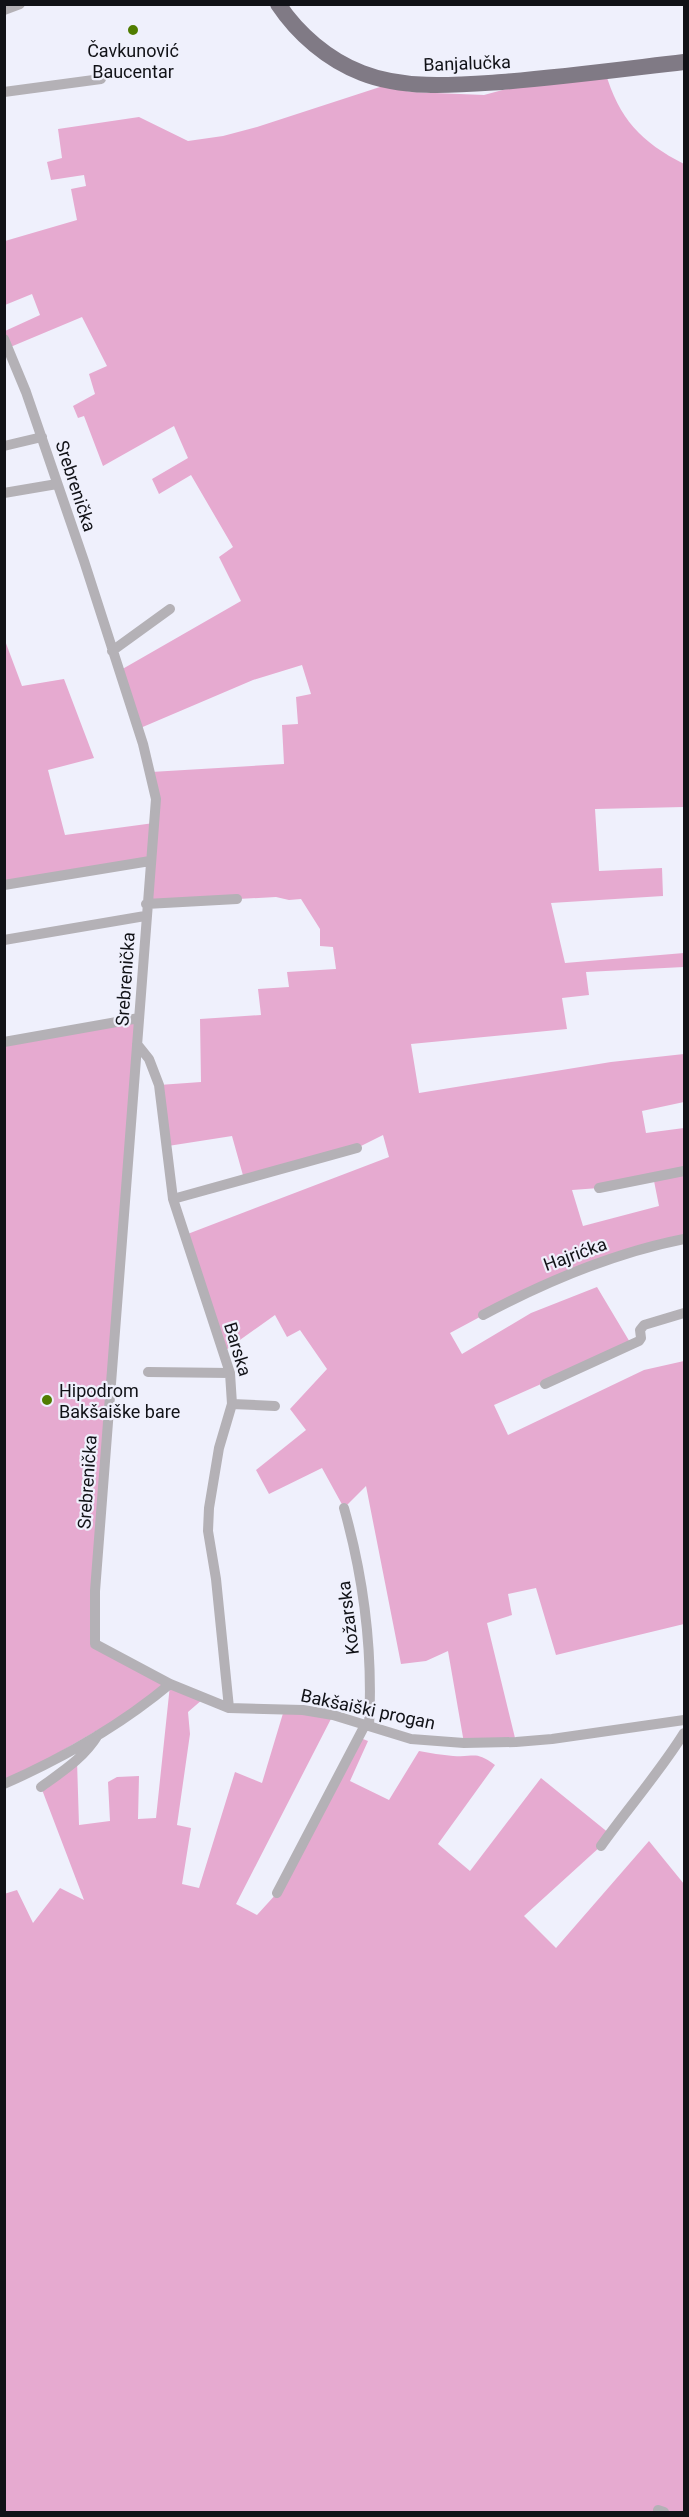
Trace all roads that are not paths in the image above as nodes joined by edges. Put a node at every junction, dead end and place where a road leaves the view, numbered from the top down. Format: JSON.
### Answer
{"nodes":[{"id":1,"x":21,"y":4,"type":"edge"},
{"id":2,"x":278,"y":4,"type":"edge"},
{"id":3,"x":4,"y":10,"type":"edge"},
{"id":4,"x":684,"y":62,"type":"edge"},
{"id":5,"x":100,"y":79,"type":"dead end"},
{"id":6,"x":4,"y":92,"type":"edge"},
{"id":7,"x":4,"y":339,"type":"edge"},
{"id":8,"x":42,"y":437,"type":"junction"},
{"id":9,"x":4,"y":446,"type":"edge"},
{"id":10,"x":57,"y":484,"type":"junction"},
{"id":11,"x":4,"y":493,"type":"edge"},
{"id":12,"x":170,"y":609,"type":"dead end"},
{"id":13,"x":112,"y":651,"type":"junction"},
{"id":14,"x":150,"y":861,"type":"junction"},
{"id":15,"x":4,"y":885,"type":"edge"},
{"id":16,"x":237,"y":899,"type":"dead end"},
{"id":17,"x":146,"y":910,"type":"junction"},
{"id":18,"x":4,"y":940,"type":"edge"},
{"id":19,"x":139,"y":1018,"type":"junction"},
{"id":20,"x":4,"y":1042,"type":"edge"},
{"id":21,"x":137,"y":1044,"type":"junction"},
{"id":22,"x":357,"y":1148,"type":"dead end"},
{"id":23,"x":684,"y":1171,"type":"edge"},
{"id":24,"x":599,"y":1188,"type":"dead end"},
{"id":25,"x":173,"y":1199,"type":"junction"},
{"id":26,"x":684,"y":1239,"type":"edge"},
{"id":27,"x":684,"y":1313,"type":"edge"},
{"id":28,"x":483,"y":1315,"type":"dead end"},
{"id":29,"x":148,"y":1372,"type":"dead end"},
{"id":30,"x":231,"y":1373,"type":"junction"},
{"id":31,"x":545,"y":1384,"type":"dead end"},
{"id":32,"x":232,"y":1404,"type":"junction"},
{"id":33,"x":275,"y":1406,"type":"dead end"},
{"id":34,"x":344,"y":1508,"type":"dead end"},
{"id":35,"x":94,"y":1644,"type":"joint"},
{"id":36,"x":170,"y":1684,"type":"junction"},
{"id":37,"x":229,"y":1708,"type":"junction"},
{"id":38,"x":684,"y":1719,"type":"edge"},
{"id":39,"x":367,"y":1725,"type":"junction"},
{"id":40,"x":684,"y":1733,"type":"edge"},
{"id":41,"x":98,"y":1734,"type":"junction"},
{"id":42,"x":4,"y":1784,"type":"edge"},
{"id":43,"x":41,"y":1787,"type":"dead end"},
{"id":44,"x":601,"y":1846,"type":"dead end"},
{"id":45,"x":277,"y":1893,"type":"dead end"}],
"edges":[{"from":1,"to":3,"type":"street"},
{"from":2,"to":4,"type":"main road","name":"Banjalučka"},
{"from":5,"to":6,"type":"street"},
{"from":7,"to":8,"type":"street","name":"Srebrenička"},
{"from":8,"to":9,"type":"street"},
{"from":8,"to":10,"type":"street","name":"Srebrenička"},
{"from":10,"to":11,"type":"street"},
{"from":10,"to":13,"type":"street","name":"Srebrenička"},
{"from":12,"to":13,"type":"street"},
{"from":13,"to":14,"type":"street","name":"Srebrenička"},
{"from":14,"to":15,"type":"street"},
{"from":14,"to":17,"type":"street","name":"Srebrenička"},
{"from":16,"to":17,"type":"street"},
{"from":17,"to":18,"type":"street"},
{"from":17,"to":19,"type":"street","name":"Srebrenička"},
{"from":19,"to":20,"type":"street"},
{"from":19,"to":21,"type":"street","name":"Srebrenička"},
{"from":21,"to":25,"type":"street","name":"Barska"},
{"from":21,"to":35,"type":"street","name":"Srebrenička"},
{"from":22,"to":25,"type":"street"},
{"from":23,"to":24,"type":"street"},
{"from":25,"to":30,"type":"street","name":"Barska"},
{"from":26,"to":28,"type":"street","name":"Hajrićka"},
{"from":27,"to":31,"type":"street"},
{"from":29,"to":30,"type":"street"},
{"from":30,"to":32,"type":"street","name":"Barska"},
{"from":32,"to":33,"type":"street"},
{"from":32,"to":37,"type":"street","name":"Barska"},
{"from":34,"to":39,"type":"street","name":"Kožarska"},
{"from":35,"to":36,"type":"street","name":"Bakšaiški progan"},
{"from":36,"to":37,"type":"street","name":"Bakšaiški progan"},
{"from":36,"to":41,"type":"street"},
{"from":37,"to":39,"type":"street","name":"Bakšaiški progan"},
{"from":38,"to":39,"type":"street","name":"Bakšaiški progan"},
{"from":39,"to":45,"type":"street"},
{"from":40,"to":44,"type":"street"},
{"from":41,"to":42,"type":"street"},
{"from":41,"to":43,"type":"street"}]}
